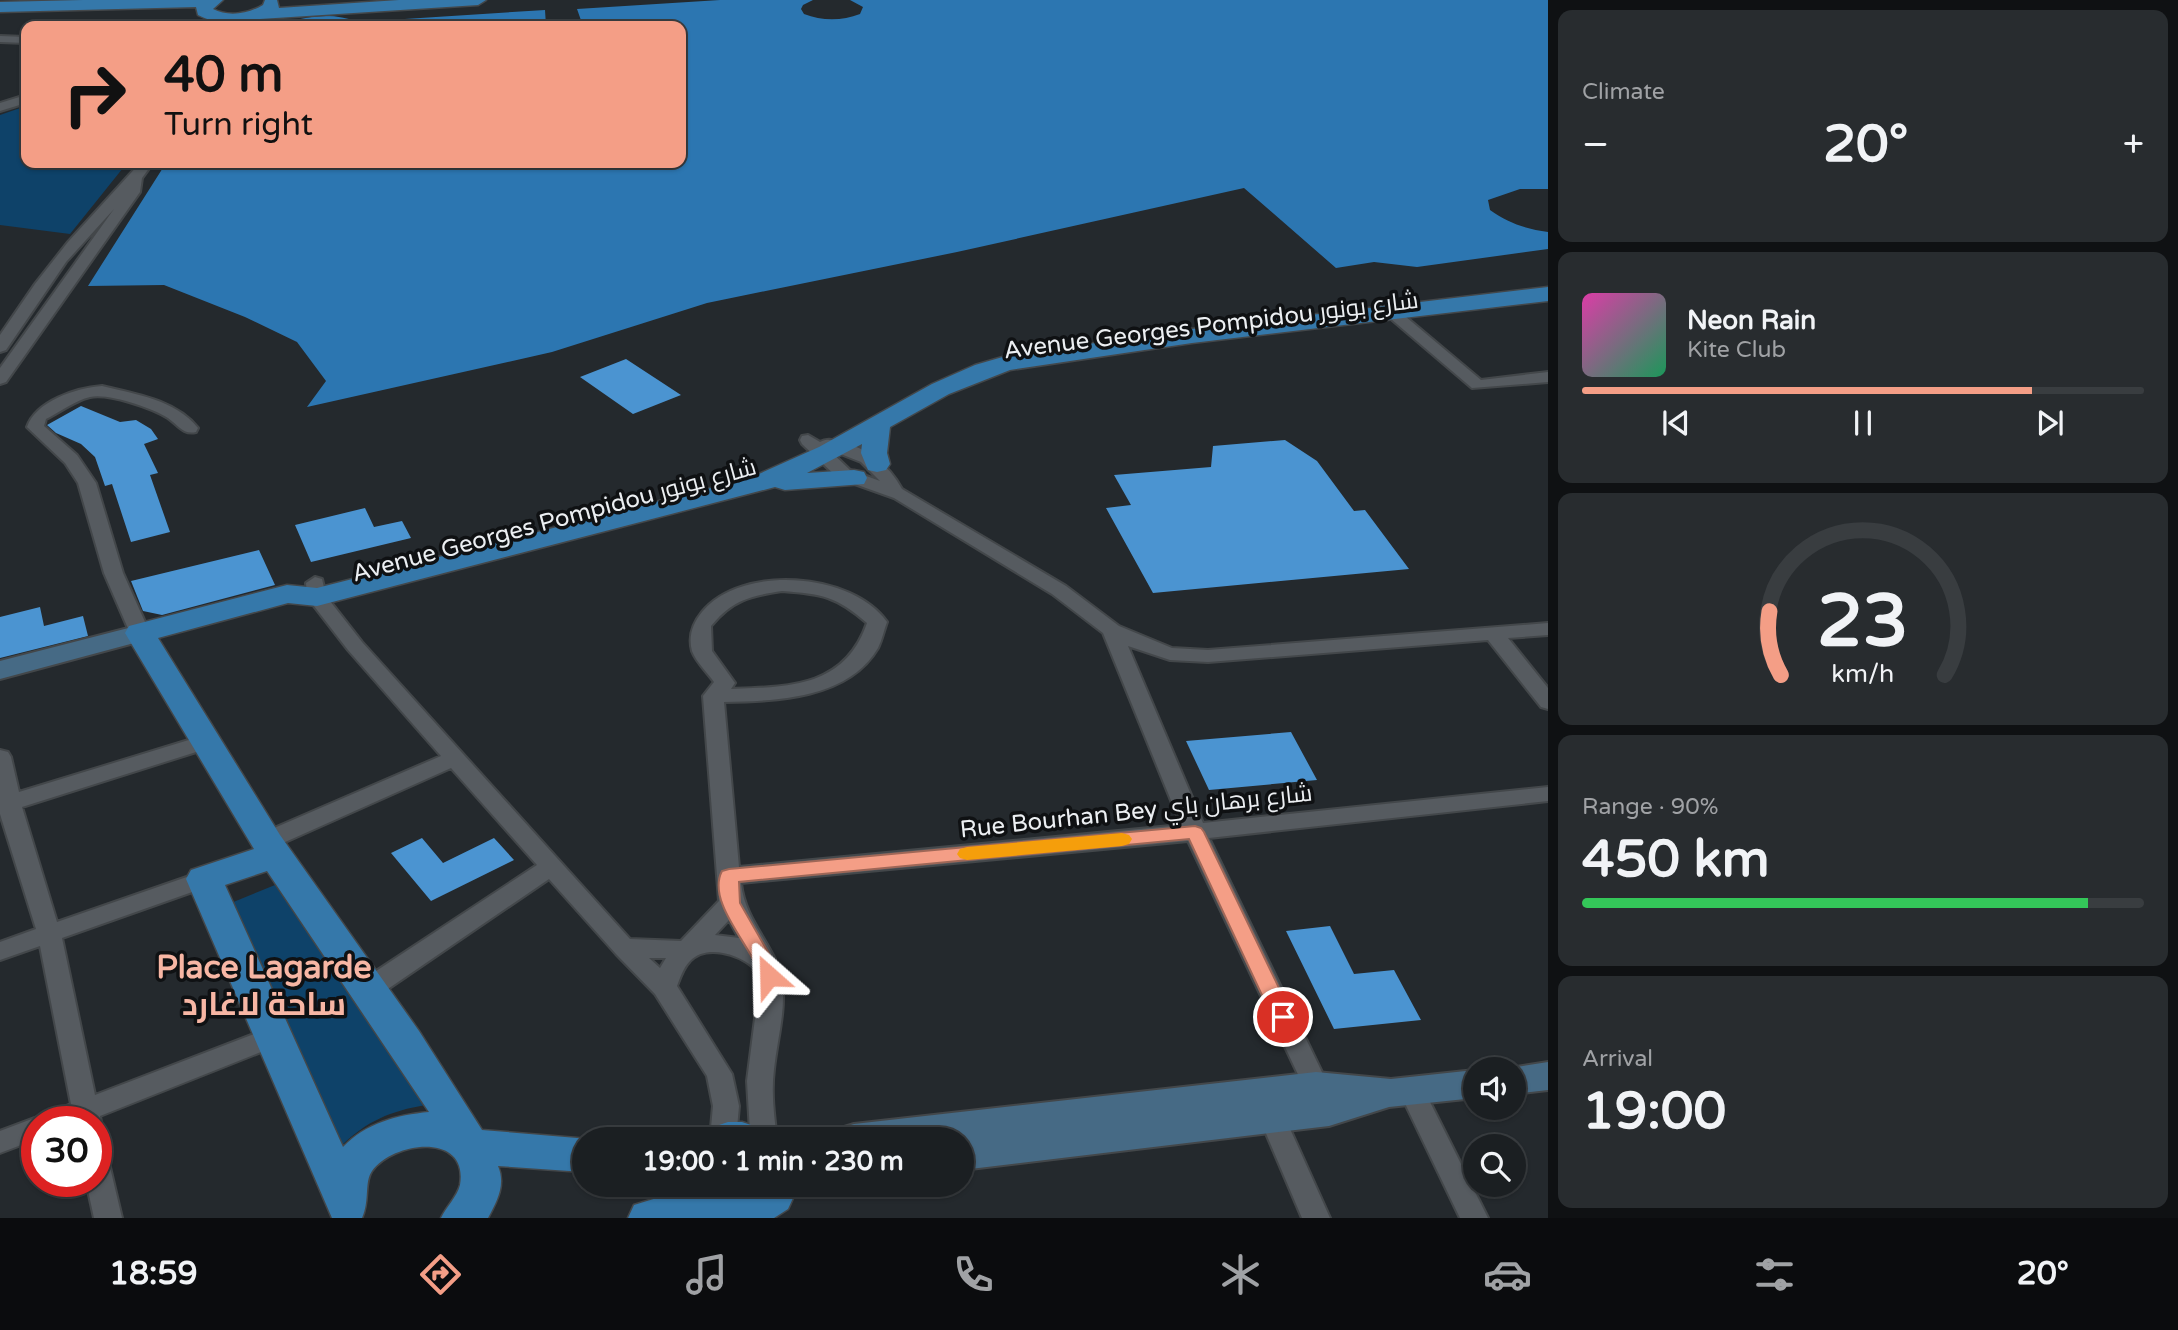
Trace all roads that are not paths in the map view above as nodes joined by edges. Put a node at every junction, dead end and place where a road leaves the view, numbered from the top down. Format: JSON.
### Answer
{"nodes":[{"id":1,"x":365,"y":0,"type":"edge"},
{"id":2,"x":478,"y":0,"type":"edge"},
{"id":3,"x":0,"y":7,"type":"edge"},
{"id":4,"x":212,"y":8,"type":"edge"},
{"id":5,"x":258,"y":11,"type":"edge"},
{"id":6,"x":0,"y":13,"type":"edge"},
{"id":7,"x":0,"y":39,"type":"edge"},
{"id":8,"x":21,"y":40,"type":"edge"},
{"id":9,"x":21,"y":101,"type":"edge"},
{"id":10,"x":0,"y":107,"type":"edge"},
{"id":11,"x":143,"y":168,"type":"edge"},
{"id":12,"x":136,"y":179,"type":"junction"},
{"id":13,"x":1548,"y":284,"type":"edge"},
{"id":14,"x":1548,"y":294,"type":"edge"},
{"id":15,"x":1387,"y":309,"type":"junction"},
{"id":16,"x":0,"y":346,"type":"edge"},
{"id":17,"x":999,"y":358,"type":"junction"},
{"id":18,"x":1548,"y":377,"type":"edge"},
{"id":19,"x":0,"y":379,"type":"edge"},
{"id":20,"x":878,"y":423,"type":"junction"},
{"id":21,"x":190,"y":428,"type":"dead end"},
{"id":22,"x":824,"y":447,"type":"junction"},
{"id":23,"x":877,"y":464,"type":"junction"},
{"id":24,"x":854,"y":478,"type":"junction"},
{"id":25,"x":760,"y":484,"type":"junction"},
{"id":26,"x":894,"y":490,"type":"junction"},
{"id":27,"x":306,"y":591,"type":"junction"},
{"id":28,"x":1548,"y":629,"type":"edge"},
{"id":29,"x":1112,"y":630,"type":"junction"},
{"id":30,"x":140,"y":633,"type":"junction"},
{"id":31,"x":1494,"y":634,"type":"junction"},
{"id":32,"x":0,"y":670,"type":"edge"},
{"id":33,"x":713,"y":696,"type":"junction"},
{"id":34,"x":1548,"y":702,"type":"edge"},
{"id":35,"x":205,"y":741,"type":"junction"},
{"id":36,"x":0,"y":757,"type":"edge"},
{"id":37,"x":455,"y":758,"type":"junction"},
{"id":38,"x":1548,"y":794,"type":"edge"},
{"id":39,"x":5,"y":804,"type":"edge"},
{"id":40,"x":1195,"y":832,"type":"junction"},
{"id":41,"x":270,"y":848,"type":"junction"},
{"id":42,"x":552,"y":866,"type":"junction"},
{"id":43,"x":729,"y":876,"type":"junction"},
{"id":44,"x":204,"y":879,"type":"junction"},
{"id":45,"x":731,"y":903,"type":"junction"},
{"id":46,"x":49,"y":933,"type":"junction"},
{"id":47,"x":624,"y":948,"type":"junction"},
{"id":48,"x":687,"y":950,"type":"junction"},
{"id":49,"x":0,"y":951,"type":"edge"},
{"id":50,"x":766,"y":966,"type":"junction"},
{"id":51,"x":664,"y":987,"type":"junction"},
{"id":52,"x":370,"y":988,"type":"junction"},
{"id":53,"x":272,"y":1037,"type":"junction"},
{"id":54,"x":719,"y":1074,"type":"junction"},
{"id":55,"x":1548,"y":1076,"type":"edge"},
{"id":56,"x":760,"y":1079,"type":"junction"},
{"id":57,"x":1526,"y":1079,"type":"edge"},
{"id":58,"x":1463,"y":1085,"type":"edge"},
{"id":59,"x":1402,"y":1092,"type":"junction"},
{"id":60,"x":1322,"y":1099,"type":"junction"},
{"id":61,"x":1267,"y":1105,"type":"junction"},
{"id":62,"x":85,"y":1106,"type":"edge"},
{"id":63,"x":110,"y":1106,"type":"edge"},
{"id":64,"x":725,"y":1127,"type":"edge"},
{"id":65,"x":763,"y":1127,"type":"edge"},
{"id":66,"x":974,"y":1129,"type":"edge"},
{"id":67,"x":21,"y":1134,"type":"edge"},
{"id":68,"x":0,"y":1142,"type":"edge"},
{"id":69,"x":470,"y":1146,"type":"junction"},
{"id":70,"x":974,"y":1153,"type":"edge"},
{"id":71,"x":572,"y":1154,"type":"edge"},
{"id":72,"x":103,"y":1197,"type":"edge"},
{"id":73,"x":779,"y":1197,"type":"edge"},
{"id":74,"x":707,"y":1205,"type":"edge"},
{"id":75,"x":348,"y":1213,"type":"edge"},
{"id":76,"x":108,"y":1218,"type":"edge"},
{"id":77,"x":462,"y":1218,"type":"edge"},
{"id":78,"x":649,"y":1218,"type":"edge"},
{"id":79,"x":1316,"y":1218,"type":"edge"},
{"id":80,"x":1474,"y":1218,"type":"edge"}],
"edges":[{"from":1,"to":5,"type":"main road"},
{"from":2,"to":5,"type":"main road"},
{"from":3,"to":4,"type":"main road"},
{"from":4,"to":5,"type":"main road"},
{"from":4,"to":6,"type":"main road"},
{"from":7,"to":8,"type":"street"},
{"from":9,"to":10,"type":"street"},
{"from":11,"to":12,"type":"street"},
{"from":12,"to":16,"type":"street"},
{"from":12,"to":19,"type":"street"},
{"from":13,"to":15,"type":"main road","name":"Avenue Georges Pompidou شارع بونور"},
{"from":14,"to":15,"type":"main road","name":"Avenue Georges Pompidou شارع بونور"},
{"from":15,"to":17,"type":"main road","name":"Avenue Georges Pompidou شارع بونور"},
{"from":15,"to":18,"type":"street"},
{"from":17,"to":20,"type":"main road","name":"Avenue Georges Pompidou شارع بونور"},
{"from":17,"to":22,"type":"main road","name":"Avenue Georges Pompidou شارع بونور"},
{"from":20,"to":22,"type":"main road","name":"Avenue Georges Pompidou شارع بونور"},
{"from":20,"to":23,"type":"main road"},
{"from":21,"to":30,"type":"street"},
{"from":22,"to":23,"type":"street"},
{"from":22,"to":24,"type":"street"},
{"from":22,"to":25,"type":"main road","name":"Avenue Georges Pompidou شارع بونور"},
{"from":22,"to":27,"type":"main road","name":"Avenue Georges Pompidou شارع بونور"},
{"from":23,"to":26,"type":"street"},
{"from":24,"to":25,"type":"main road"},
{"from":24,"to":26,"type":"street"},
{"from":25,"to":27,"type":"main road","name":"Avenue Georges Pompidou شارع بونور"},
{"from":26,"to":29,"type":"street"},
{"from":27,"to":30,"type":"main road"},
{"from":27,"to":37,"type":"street"},
{"from":28,"to":31,"type":"street"},
{"from":29,"to":31,"type":"street"},
{"from":29,"to":40,"type":"street"},
{"from":30,"to":32,"type":"main road"},
{"from":30,"to":35,"type":"main road"},
{"from":31,"to":34,"type":"street"},
{"from":33,"to":33,"type":"street"},
{"from":33,"to":43,"type":"street"},
{"from":35,"to":39,"type":"street"},
{"from":35,"to":41,"type":"main road"},
{"from":36,"to":39,"type":"street"},
{"from":37,"to":41,"type":"street"},
{"from":37,"to":42,"type":"street"},
{"from":38,"to":40,"type":"street","name":"Rue Bourhan Bey شارع برهان باي"},
{"from":39,"to":46,"type":"street"},
{"from":40,"to":43,"type":"street","name":"Rue Bourhan Bey شارع برهان باي"},
{"from":40,"to":60,"type":"street"},
{"from":41,"to":44,"type":"main road"},
{"from":41,"to":52,"type":"main road"},
{"from":42,"to":47,"type":"street"},
{"from":42,"to":52,"type":"street"},
{"from":43,"to":45,"type":"street"},
{"from":44,"to":46,"type":"street"},
{"from":44,"to":53,"type":"main road"},
{"from":45,"to":48,"type":"street"},
{"from":45,"to":50,"type":"street"},
{"from":46,"to":49,"type":"street"},
{"from":46,"to":62,"type":"street"},
{"from":47,"to":48,"type":"street"},
{"from":47,"to":51,"type":"street"},
{"from":48,"to":50,"type":"street"},
{"from":48,"to":51,"type":"street"},
{"from":50,"to":56,"type":"street"},
{"from":51,"to":54,"type":"street"},
{"from":52,"to":69,"type":"main road"},
{"from":53,"to":63,"type":"street"},
{"from":53,"to":75,"type":"main road"},
{"from":54,"to":56,"type":"street"},
{"from":54,"to":64,"type":"street"},
{"from":55,"to":57,"type":"main road"},
{"from":56,"to":65,"type":"street"},
{"from":58,"to":59,"type":"main road"},
{"from":59,"to":60,"type":"main road"},
{"from":59,"to":80,"type":"street"},
{"from":60,"to":61,"type":"main road"},
{"from":61,"to":66,"type":"main road"},
{"from":61,"to":70,"type":"main road"},
{"from":61,"to":79,"type":"street"},
{"from":67,"to":68,"type":"street"},
{"from":69,"to":71,"type":"main road"},
{"from":69,"to":75,"type":"main road"},
{"from":69,"to":77,"type":"main road"},
{"from":72,"to":76,"type":"street"},
{"from":73,"to":74,"type":"main road"},
{"from":74,"to":78,"type":"main road"}]}
